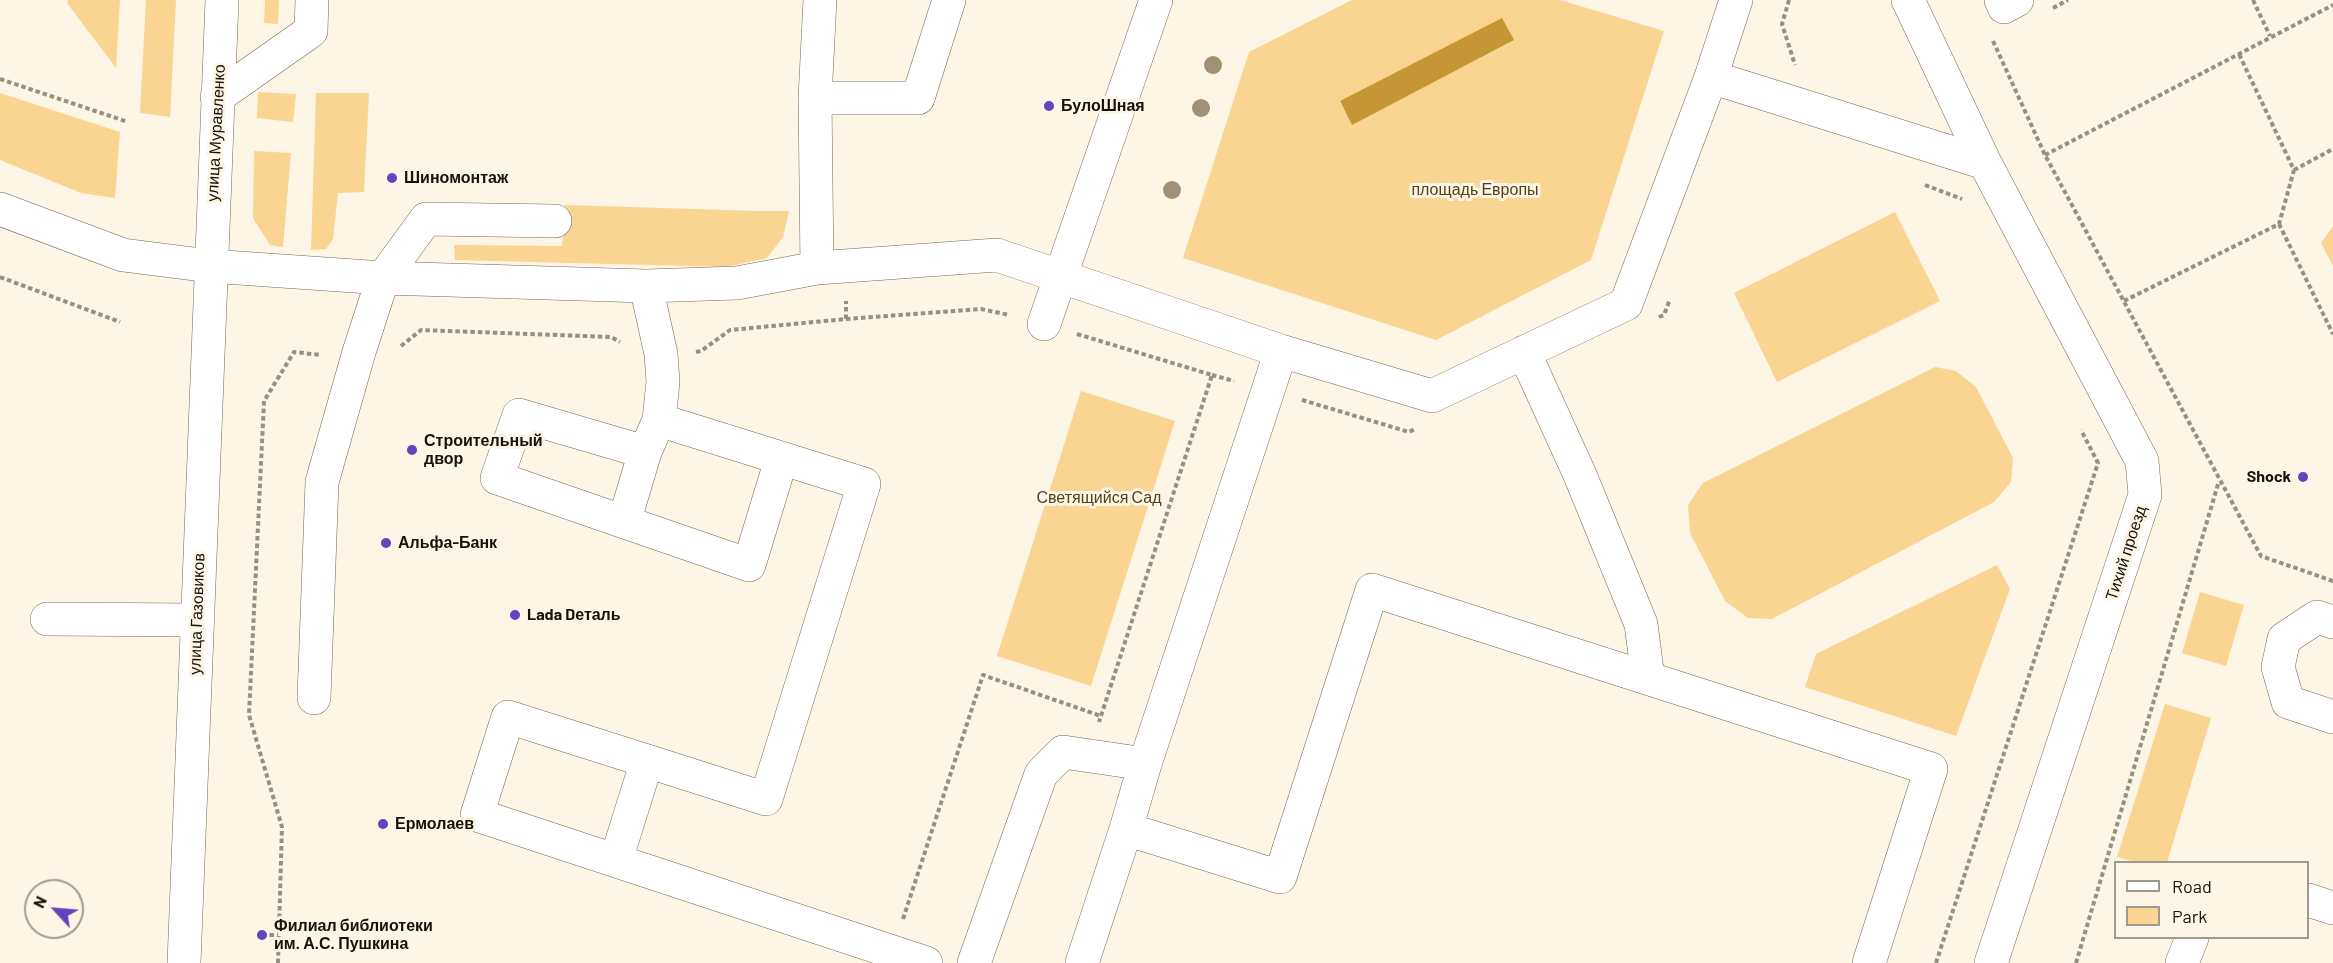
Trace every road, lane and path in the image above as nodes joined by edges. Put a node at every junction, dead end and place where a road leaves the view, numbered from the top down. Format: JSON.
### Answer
{"nodes":[{"id":1,"x":222,"y":0,"type":"edge"},
{"id":2,"x":312,"y":0,"type":"edge"},
{"id":3,"x":820,"y":0,"type":"edge"},
{"id":4,"x":949,"y":0,"type":"edge"},
{"id":5,"x":1156,"y":0,"type":"edge"},
{"id":6,"x":1736,"y":0,"type":"edge"},
{"id":7,"x":1908,"y":0,"type":"edge"},
{"id":8,"x":2001,"y":0,"type":"edge"},
{"id":9,"x":2018,"y":0,"type":"edge"},
{"id":10,"x":2253,"y":0,"type":"edge"},
{"id":11,"x":2333,"y":5,"type":"edge"},
{"id":12,"x":2270,"y":36,"type":"junction"},
{"id":13,"x":1992,"y":39,"type":"dead end"},
{"id":14,"x":2238,"y":52,"type":"junction"},
{"id":15,"x":1711,"y":77,"type":"junction"},
{"id":16,"x":0,"y":79,"type":"edge"},
{"id":17,"x":218,"y":97,"type":"junction"},
{"id":18,"x":815,"y":98,"type":"junction"},
{"id":19,"x":128,"y":122,"type":"dead end"},
{"id":20,"x":2333,"y":149,"type":"edge"},
{"id":21,"x":2045,"y":155,"type":"junction"},
{"id":22,"x":1985,"y":163,"type":"junction"},
{"id":23,"x":2294,"y":170,"type":"junction"},
{"id":24,"x":1919,"y":183,"type":"dead end"},
{"id":25,"x":1963,"y":199,"type":"dead end"},
{"id":26,"x":0,"y":209,"type":"edge"},
{"id":27,"x":555,"y":221,"type":"dead end"},
{"id":28,"x":2279,"y":224,"type":"junction"},
{"id":29,"x":210,"y":266,"type":"junction"},
{"id":30,"x":817,"y":268,"type":"junction"},
{"id":31,"x":1059,"y":275,"type":"junction"},
{"id":32,"x":0,"y":277,"type":"edge"},
{"id":33,"x":383,"y":278,"type":"junction"},
{"id":34,"x":646,"y":286,"type":"junction"},
{"id":35,"x":1672,"y":293,"type":"dead end"},
{"id":36,"x":2124,"y":302,"type":"junction"},
{"id":37,"x":846,"y":319,"type":"dead end"},
{"id":38,"x":1654,"y":320,"type":"dead end"},
{"id":39,"x":120,"y":322,"type":"dead end"},
{"id":40,"x":1044,"y":324,"type":"junction"},
{"id":41,"x":2333,"y":334,"type":"edge"},
{"id":42,"x":1281,"y":351,"type":"junction"},
{"id":43,"x":1524,"y":352,"type":"junction"},
{"id":44,"x":1212,"y":375,"type":"junction"},
{"id":45,"x":1270,"y":390,"type":"junction"},
{"id":46,"x":659,"y":420,"type":"junction"},
{"id":47,"x":2077,"y":421,"type":"dead end"},
{"id":48,"x":1420,"y":427,"type":"dead end"},
{"id":49,"x":645,"y":452,"type":"junction"},
{"id":50,"x":781,"y":460,"type":"junction"},
{"id":51,"x":2220,"y":480,"type":"junction"},
{"id":52,"x":624,"y":522,"type":"junction"},
{"id":53,"x":2333,"y":581,"type":"edge"},
{"id":54,"x":46,"y":619,"type":"dead end"},
{"id":55,"x":197,"y":620,"type":"junction"},
{"id":56,"x":2333,"y":622,"type":"edge"},
{"id":57,"x":1648,"y":678,"type":"junction"},
{"id":58,"x":314,"y":698,"type":"dead end"},
{"id":59,"x":1101,"y":716,"type":"junction"},
{"id":60,"x":2333,"y":717,"type":"edge"},
{"id":61,"x":1087,"y":755,"type":"junction"},
{"id":62,"x":646,"y":761,"type":"junction"},
{"id":63,"x":1145,"y":764,"type":"junction"},
{"id":64,"x":1126,"y":829,"type":"junction"},
{"id":65,"x":616,"y":861,"type":"junction"},
{"id":66,"x":2309,"y":901,"type":"edge"},
{"id":67,"x":2333,"y":908,"type":"edge"},
{"id":68,"x":262,"y":935,"type":"dead end"},
{"id":69,"x":278,"y":935,"type":"dead end"},
{"id":70,"x":2192,"y":939,"type":"edge"},
{"id":71,"x":892,"y":953,"type":"junction"},
{"id":72,"x":184,"y":963,"type":"edge"},
{"id":73,"x":926,"y":963,"type":"edge"},
{"id":74,"x":974,"y":963,"type":"edge"},
{"id":75,"x":1082,"y":963,"type":"edge"},
{"id":76,"x":1869,"y":963,"type":"edge"},
{"id":77,"x":1936,"y":963,"type":"edge"},
{"id":78,"x":1991,"y":963,"type":"edge"},
{"id":79,"x":2076,"y":963,"type":"edge"},
{"id":80,"x":2182,"y":963,"type":"edge"}],
"edges":[{"from":1,"to":17,"type":"street","name":"улица Муравленко"},
{"from":2,"to":17,"type":"street"},
{"from":3,"to":18,"type":"street"},
{"from":4,"to":18,"type":"street"},
{"from":5,"to":31,"type":"street"},
{"from":6,"to":15,"type":"street"},
{"from":7,"to":22,"type":"street","name":"Тихий проезд"},
{"from":8,"to":9,"type":"street"},
{"from":10,"to":12,"type":"path"},
{"from":11,"to":12,"type":"path"},
{"from":12,"to":14,"type":"path"},
{"from":13,"to":21,"type":"path"},
{"from":14,"to":21,"type":"path"},
{"from":14,"to":23,"type":"path"},
{"from":15,"to":22,"type":"street"},
{"from":15,"to":43,"type":"street"},
{"from":16,"to":19,"type":"path"},
{"from":17,"to":29,"type":"street","name":"улица Муравленко"},
{"from":18,"to":30,"type":"street"},
{"from":20,"to":23,"type":"path"},
{"from":21,"to":36,"type":"path"},
{"from":22,"to":78,"type":"street","name":"Тихий проезд"},
{"from":23,"to":28,"type":"path"},
{"from":24,"to":25,"type":"path"},
{"from":26,"to":29,"type":"street"},
{"from":27,"to":33,"type":"street"},
{"from":28,"to":36,"type":"path"},
{"from":28,"to":41,"type":"path"},
{"from":29,"to":33,"type":"street"},
{"from":29,"to":55,"type":"street","name":"улица Газовиков"},
{"from":30,"to":31,"type":"street"},
{"from":30,"to":34,"type":"street"},
{"from":31,"to":40,"type":"street"},
{"from":31,"to":42,"type":"street"},
{"from":32,"to":39,"type":"path"},
{"from":33,"to":34,"type":"street"},
{"from":33,"to":58,"type":"street"},
{"from":34,"to":46,"type":"street"},
{"from":35,"to":38,"type":"path"},
{"from":36,"to":51,"type":"path"},
{"from":37,"to":40,"type":"path"},
{"from":40,"to":44,"type":"path"},
{"from":42,"to":43,"type":"street"},
{"from":42,"to":45,"type":"street"},
{"from":43,"to":57,"type":"street"},
{"from":44,"to":45,"type":"path"},
{"from":44,"to":59,"type":"path"},
{"from":45,"to":48,"type":"path"},
{"from":45,"to":63,"type":"street"},
{"from":46,"to":49,"type":"street"},
{"from":46,"to":50,"type":"street"},
{"from":47,"to":77,"type":"path"},
{"from":49,"to":52,"type":"street"},
{"from":49,"to":52,"type":"street"},
{"from":50,"to":52,"type":"street"},
{"from":50,"to":62,"type":"street"},
{"from":51,"to":53,"type":"path"},
{"from":51,"to":79,"type":"path"},
{"from":54,"to":55,"type":"street"},
{"from":55,"to":72,"type":"street","name":"улица Газовиков"},
{"from":56,"to":60,"type":"street"},
{"from":57,"to":64,"type":"street"},
{"from":57,"to":76,"type":"street"},
{"from":59,"to":61,"type":"path"},
{"from":59,"to":71,"type":"path"},
{"from":61,"to":63,"type":"street"},
{"from":61,"to":74,"type":"street"},
{"from":62,"to":65,"type":"street"},
{"from":62,"to":65,"type":"street"},
{"from":63,"to":64,"type":"street"},
{"from":64,"to":75,"type":"street"},
{"from":65,"to":71,"type":"street"},
{"from":66,"to":67,"type":"street"},
{"from":68,"to":69,"type":"path"},
{"from":70,"to":80,"type":"street"},
{"from":71,"to":73,"type":"street"}]}
